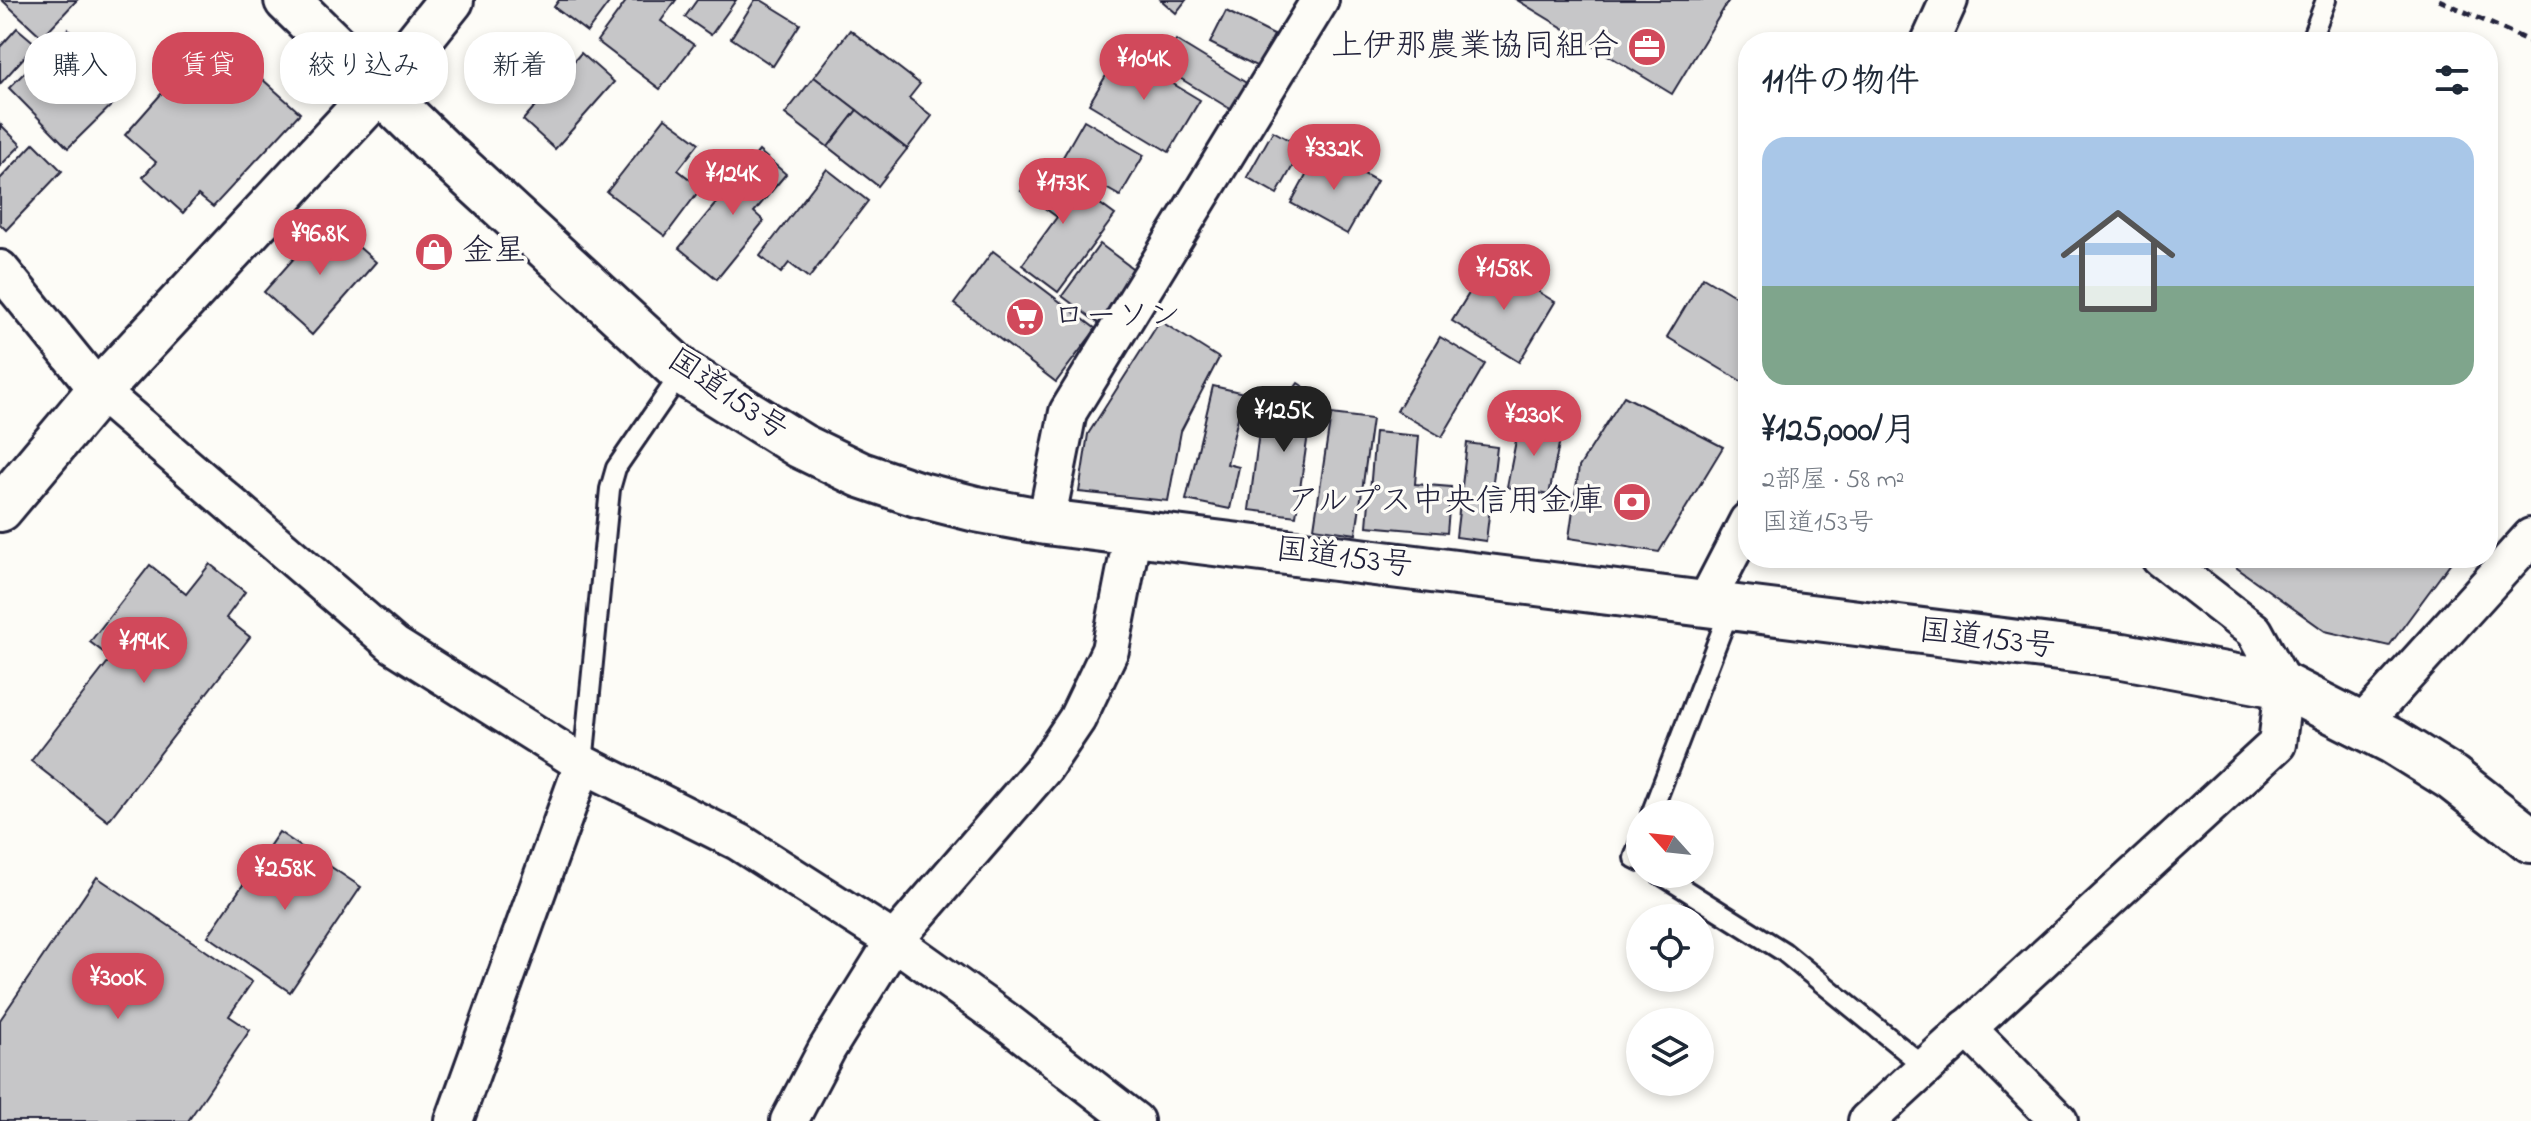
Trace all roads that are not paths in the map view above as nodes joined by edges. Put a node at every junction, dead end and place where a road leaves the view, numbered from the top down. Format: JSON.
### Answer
{"nodes":[{"id":1,"x":287,"y":0,"type":"edge"},
{"id":2,"x":451,"y":0,"type":"edge"},
{"id":3,"x":1320,"y":0,"type":"edge"},
{"id":4,"x":1949,"y":0,"type":"edge"},
{"id":5,"x":2326,"y":0,"type":"edge"},
{"id":6,"x":320,"y":32,"type":"edge"},
{"id":7,"x":425,"y":32,"type":"edge"},
{"id":8,"x":1935,"y":32,"type":"edge"},
{"id":9,"x":2314,"y":32,"type":"edge"},
{"id":10,"x":366,"y":104,"type":"edge"},
{"id":11,"x":396,"y":104,"type":"edge"},
{"id":12,"x":0,"y":269,"type":"edge"},
{"id":13,"x":682,"y":372,"type":"junction"},
{"id":14,"x":99,"y":391,"type":"junction"},
{"id":15,"x":0,"y":509,"type":"edge"},
{"id":16,"x":1046,"y":522,"type":"junction"},
{"id":17,"x":1133,"y":532,"type":"junction"},
{"id":18,"x":2531,"y":537,"type":"edge"},
{"id":19,"x":1738,"y":549,"type":"edge"},
{"id":20,"x":2173,"y":568,"type":"edge"},
{"id":21,"x":1717,"y":607,"type":"junction"},
{"id":22,"x":2284,"y":686,"type":"junction"},
{"id":23,"x":2362,"y":724,"type":"junction"},
{"id":24,"x":583,"y":764,"type":"junction"},
{"id":25,"x":1655,"y":800,"type":"edge"},
{"id":26,"x":2531,"y":840,"type":"edge"},
{"id":27,"x":1682,"y":888,"type":"edge"},
{"id":28,"x":894,"y":941,"type":"junction"},
{"id":29,"x":1967,"y":1028,"type":"junction"},
{"id":30,"x":1925,"y":1067,"type":"junction"},
{"id":31,"x":454,"y":1121,"type":"edge"},
{"id":32,"x":789,"y":1121,"type":"edge"},
{"id":33,"x":1135,"y":1121,"type":"edge"},
{"id":34,"x":1867,"y":1121,"type":"edge"},
{"id":35,"x":2059,"y":1121,"type":"edge"}],
"edges":[{"from":1,"to":6,"type":"main road","name":"国道153号"},
{"from":2,"to":7,"type":"main road"},
{"from":3,"to":16,"type":"street"},
{"from":4,"to":8,"type":"street"},
{"from":5,"to":9,"type":"lane"},
{"from":10,"to":14,"type":"main road"},
{"from":11,"to":13,"type":"main road","name":"国道153号"},
{"from":12,"to":14,"type":"street"},
{"from":13,"to":16,"type":"main road","name":"国道153号"},
{"from":13,"to":24,"type":"lane"},
{"from":14,"to":15,"type":"main road"},
{"from":14,"to":24,"type":"street"},
{"from":16,"to":17,"type":"main road","name":"国道153号"},
{"from":17,"to":21,"type":"main road","name":"国道153号"},
{"from":17,"to":28,"type":"street"},
{"from":18,"to":23,"type":"street"},
{"from":19,"to":21,"type":"street"},
{"from":20,"to":22,"type":"street"},
{"from":21,"to":22,"type":"main road","name":"国道153号"},
{"from":21,"to":25,"type":"lane"},
{"from":22,"to":23,"type":"main road","name":"国道153号"},
{"from":22,"to":29,"type":"street"},
{"from":23,"to":26,"type":"main road","name":"国道153号"},
{"from":24,"to":28,"type":"street"},
{"from":24,"to":31,"type":"street"},
{"from":27,"to":30,"type":"lane"},
{"from":28,"to":32,"type":"street"},
{"from":28,"to":33,"type":"street"},
{"from":29,"to":30,"type":"street"},
{"from":29,"to":35,"type":"street"},
{"from":30,"to":34,"type":"street"}]}
